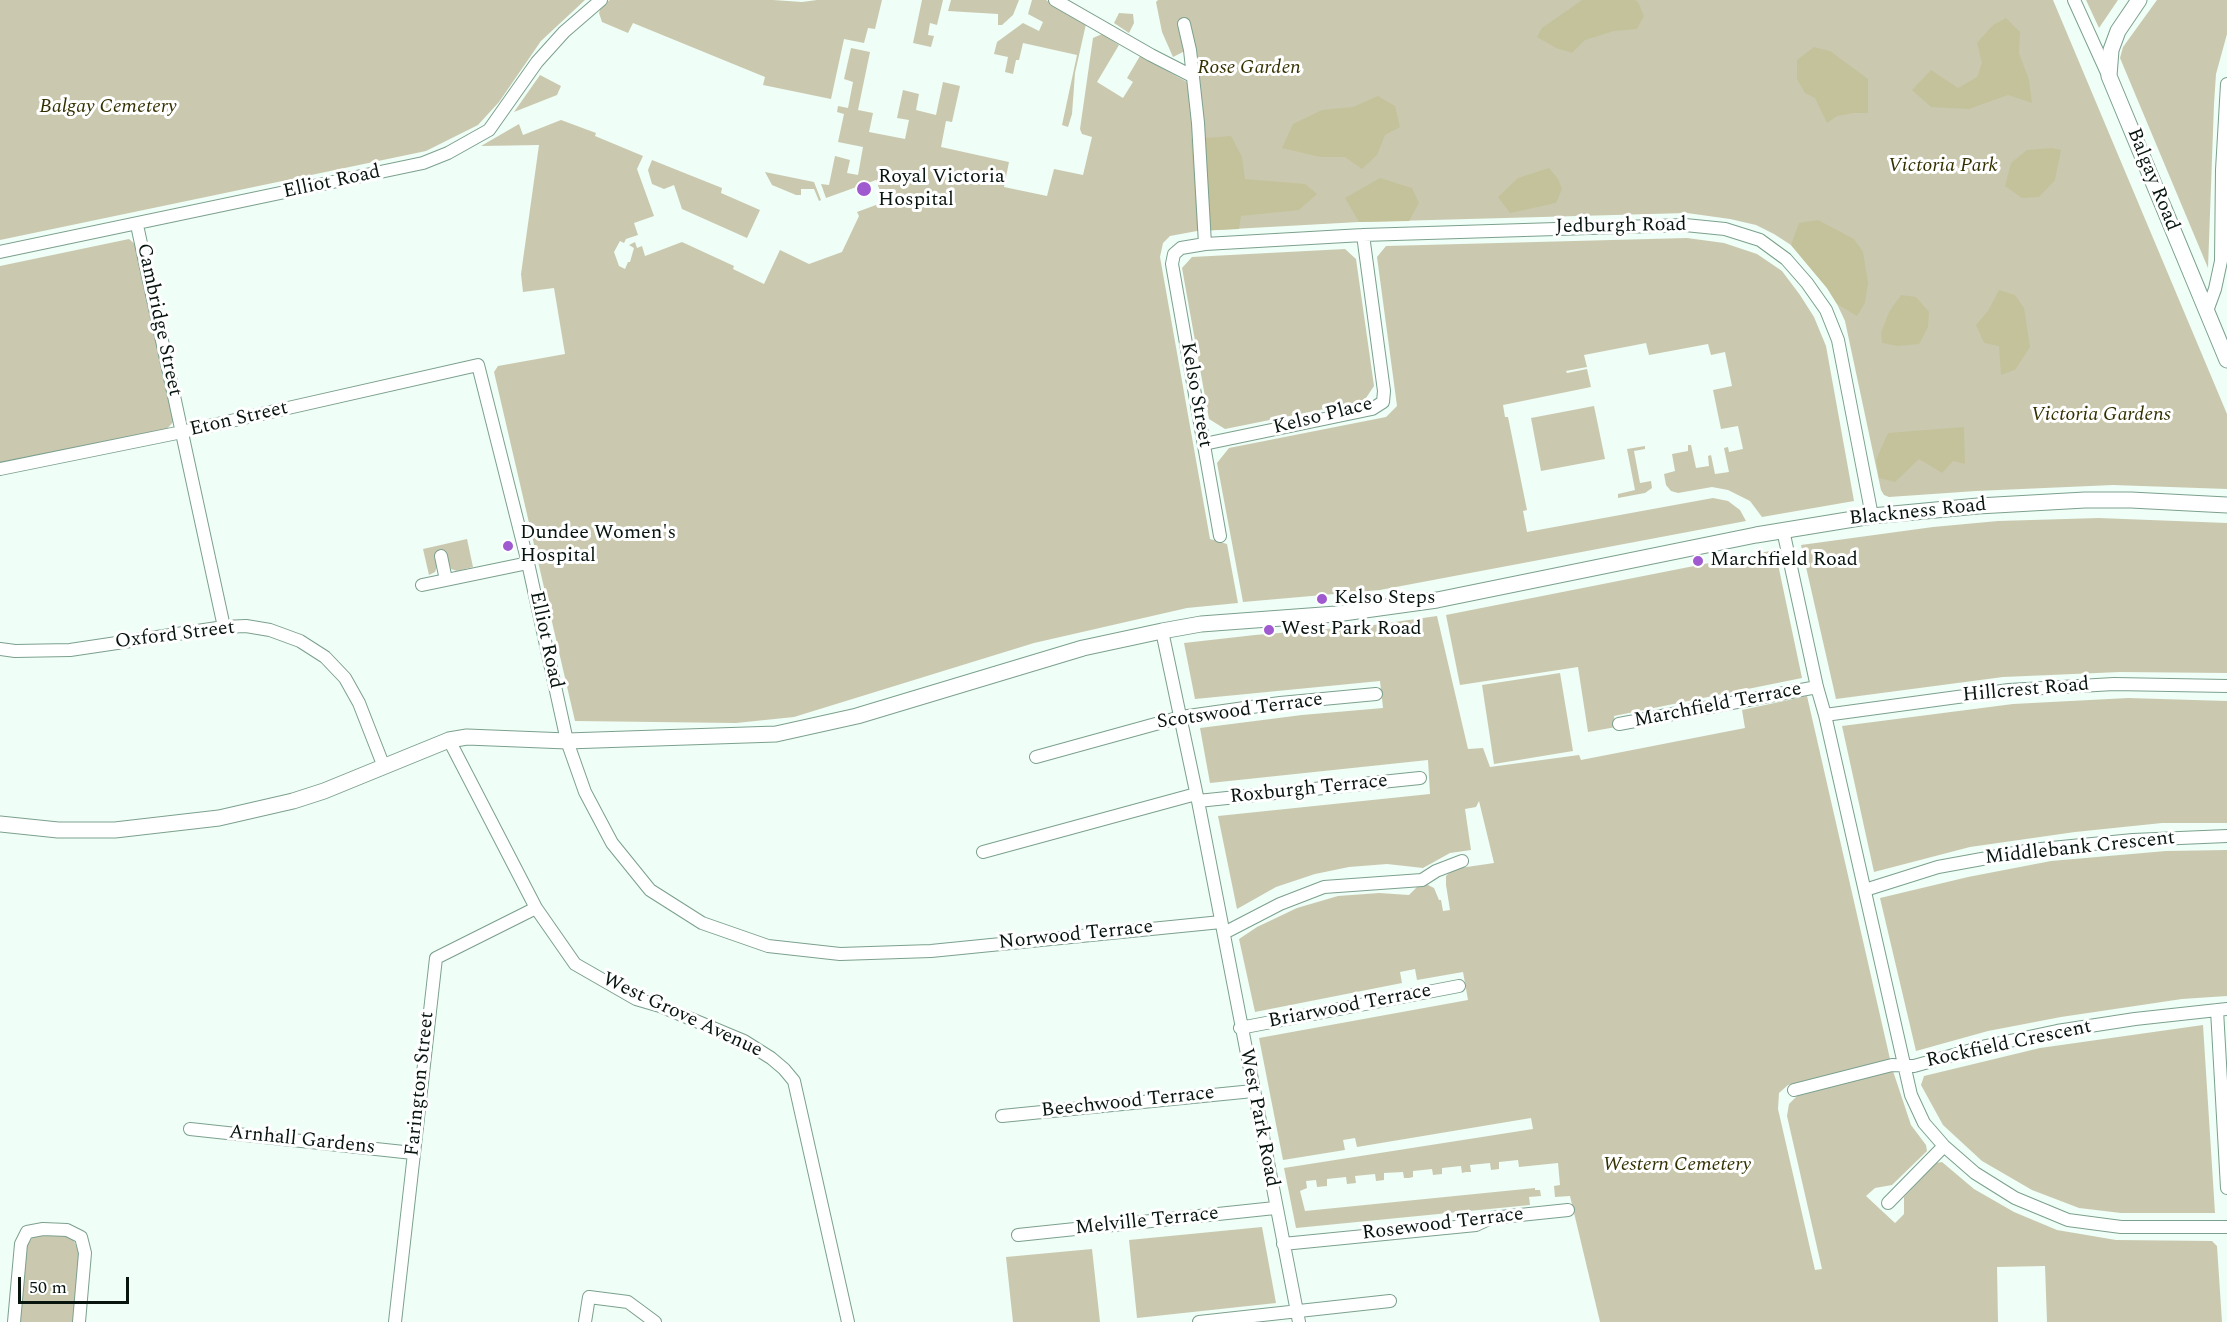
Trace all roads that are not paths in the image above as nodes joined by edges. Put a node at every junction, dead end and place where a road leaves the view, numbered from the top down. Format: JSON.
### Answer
{"nodes":[{"id":1,"x":601,"y":0,"type":"edge"},
{"id":2,"x":1055,"y":0,"type":"edge"},
{"id":3,"x":2074,"y":0,"type":"edge"},
{"id":4,"x":2139,"y":0,"type":"edge"},
{"id":5,"x":1184,"y":24,"type":"dead end"},
{"id":6,"x":1192,"y":76,"type":"junction"},
{"id":7,"x":2109,"y":76,"type":"junction"},
{"id":8,"x":2227,"y":84,"type":"edge"},
{"id":9,"x":2226,"y":108,"type":"edge"},
{"id":10,"x":2225,"y":170,"type":"edge"},
{"id":11,"x":137,"y":225,"type":"junction"},
{"id":12,"x":1363,"y":234,"type":"junction"},
{"id":13,"x":1205,"y":244,"type":"junction"},
{"id":14,"x":0,"y":252,"type":"edge"},
{"id":15,"x":1174,"y":254,"type":"joint"},
{"id":16,"x":2206,"y":311,"type":"junction"},
{"id":17,"x":2227,"y":360,"type":"edge"},
{"id":18,"x":478,"y":365,"type":"joint"},
{"id":19,"x":182,"y":432,"type":"junction"},
{"id":20,"x":1204,"y":444,"type":"junction"},
{"id":21,"x":0,"y":469,"type":"edge"},
{"id":22,"x":2227,"y":505,"type":"edge"},
{"id":23,"x":1872,"y":516,"type":"junction"},
{"id":24,"x":1782,"y":530,"type":"junction"},
{"id":25,"x":1220,"y":536,"type":"dead end"},
{"id":26,"x":441,"y":556,"type":"dead end"},
{"id":27,"x":528,"y":563,"type":"junction"},
{"id":28,"x":446,"y":580,"type":"junction"},
{"id":29,"x":422,"y":585,"type":"dead end"},
{"id":30,"x":224,"y":627,"type":"junction"},
{"id":31,"x":1162,"y":631,"type":"junction"},
{"id":32,"x":0,"y":649,"type":"edge"},
{"id":33,"x":2227,"y":686,"type":"edge"},
{"id":34,"x":1817,"y":687,"type":"junction"},
{"id":35,"x":1376,"y":694,"type":"dead end"},
{"id":36,"x":1826,"y":715,"type":"junction"},
{"id":37,"x":1181,"y":717,"type":"junction"},
{"id":38,"x":1619,"y":724,"type":"dead end"},
{"id":39,"x":449,"y":740,"type":"junction"},
{"id":40,"x":567,"y":741,"type":"junction"},
{"id":41,"x":1036,"y":758,"type":"dead end"},
{"id":42,"x":384,"y":767,"type":"junction"},
{"id":43,"x":1420,"y":778,"type":"dead end"},
{"id":44,"x":1197,"y":798,"type":"junction"},
{"id":45,"x":0,"y":824,"type":"edge"},
{"id":46,"x":2227,"y":836,"type":"edge"},
{"id":47,"x":983,"y":852,"type":"dead end"},
{"id":48,"x":1462,"y":861,"type":"dead end"},
{"id":49,"x":1865,"y":890,"type":"junction"},
{"id":50,"x":536,"y":908,"type":"junction"},
{"id":51,"x":1223,"y":928,"type":"junction"},
{"id":52,"x":931,"y":951,"type":"joint"},
{"id":53,"x":1459,"y":986,"type":"dead end"},
{"id":54,"x":2222,"y":1010,"type":"edge"},
{"id":55,"x":1240,"y":1028,"type":"junction"},
{"id":56,"x":1905,"y":1065,"type":"junction"},
{"id":57,"x":1794,"y":1090,"type":"dead end"},
{"id":58,"x":1252,"y":1091,"type":"junction"},
{"id":59,"x":1002,"y":1116,"type":"dead end"},
{"id":60,"x":190,"y":1129,"type":"dead end"},
{"id":61,"x":1944,"y":1146,"type":"junction"},
{"id":62,"x":413,"y":1153,"type":"junction"},
{"id":63,"x":2227,"y":1188,"type":"edge"},
{"id":64,"x":1888,"y":1203,"type":"dead end"},
{"id":65,"x":1275,"y":1208,"type":"junction"},
{"id":66,"x":1568,"y":1210,"type":"dead end"},
{"id":67,"x":2227,"y":1227,"type":"edge"},
{"id":68,"x":1018,"y":1235,"type":"dead end"},
{"id":69,"x":1282,"y":1244,"type":"junction"},
{"id":70,"x":1390,"y":1301,"type":"dead end"},
{"id":71,"x":1298,"y":1317,"type":"edge"},
{"id":72,"x":14,"y":1322,"type":"edge"},
{"id":73,"x":79,"y":1322,"type":"edge"},
{"id":74,"x":395,"y":1322,"type":"edge"},
{"id":75,"x":585,"y":1322,"type":"edge"},
{"id":76,"x":655,"y":1322,"type":"edge"},
{"id":77,"x":848,"y":1322,"type":"edge"},
{"id":78,"x":1198,"y":1322,"type":"edge"}],
"edges":[{"from":1,"to":11,"type":"street","name":"Elliot Road"},
{"from":2,"to":6,"type":"street"},
{"from":3,"to":7,"type":"street","name":"Balgay Road"},
{"from":4,"to":7,"type":"street"},
{"from":5,"to":6,"type":"street"},
{"from":6,"to":13,"type":"street"},
{"from":7,"to":16,"type":"street","name":"Balgay Road"},
{"from":8,"to":9,"type":"street"},
{"from":9,"to":10,"type":"street"},
{"from":10,"to":16,"type":"street"},
{"from":11,"to":14,"type":"street","name":"Elliot Road"},
{"from":11,"to":19,"type":"street","name":"Cambridge Street"},
{"from":12,"to":13,"type":"street","name":"Jedburgh Road"},
{"from":12,"to":20,"type":"street","name":"Kelso Place"},
{"from":12,"to":23,"type":"street","name":"Jedburgh Road"},
{"from":13,"to":15,"type":"street","name":"Jedburgh Road"},
{"from":15,"to":20,"type":"street","name":"Kelso Street"},
{"from":16,"to":17,"type":"street","name":"Balgay Road"},
{"from":18,"to":19,"type":"street","name":"Eton Street"},
{"from":18,"to":27,"type":"street","name":"Elliot Road"},
{"from":19,"to":21,"type":"street","name":"Eton Street"},
{"from":19,"to":30,"type":"street","name":"Cambridge Street"},
{"from":20,"to":25,"type":"street","name":"Kelso Street"},
{"from":22,"to":23,"type":"street","name":"Blackness Road"},
{"from":23,"to":24,"type":"street","name":"Blackness Road"},
{"from":24,"to":31,"type":"street","name":"Blackness Road"},
{"from":24,"to":34,"type":"street"},
{"from":26,"to":28,"type":"street"},
{"from":27,"to":28,"type":"street"},
{"from":27,"to":40,"type":"street","name":"Elliot Road"},
{"from":28,"to":29,"type":"street"},
{"from":30,"to":32,"type":"street","name":"Oxford Street"},
{"from":30,"to":42,"type":"street","name":"Oxford Street"},
{"from":31,"to":37,"type":"street","name":"West Park Road"},
{"from":31,"to":40,"type":"street","name":"Blackness Road"},
{"from":33,"to":36,"type":"street","name":"Hillcrest Road"},
{"from":34,"to":36,"type":"street"},
{"from":34,"to":38,"type":"street","name":"Marchfield Terrace"},
{"from":35,"to":37,"type":"street","name":"Scotswood Terrace"},
{"from":36,"to":49,"type":"street"},
{"from":37,"to":41,"type":"street","name":"Scotswood Terrace"},
{"from":37,"to":44,"type":"street","name":"West Park Road"},
{"from":39,"to":40,"type":"street"},
{"from":39,"to":42,"type":"street"},
{"from":39,"to":50,"type":"street","name":"West Grove Avenue"},
{"from":40,"to":52,"type":"street","name":"Elliot Road"},
{"from":42,"to":45,"type":"street"},
{"from":43,"to":44,"type":"street","name":"Roxburgh Terrace"},
{"from":44,"to":47,"type":"street","name":"Roxburgh Terrace"},
{"from":44,"to":51,"type":"street","name":"West Park Road"},
{"from":46,"to":49,"type":"street","name":"Middlebank Crescent"},
{"from":48,"to":51,"type":"street"},
{"from":49,"to":56,"type":"street"},
{"from":50,"to":62,"type":"street","name":"Farington Street"},
{"from":50,"to":77,"type":"street","name":"West Grove Avenue"},
{"from":51,"to":52,"type":"street","name":"Norwood Terrace"},
{"from":51,"to":55,"type":"street","name":"West Park Road"},
{"from":53,"to":55,"type":"street","name":"Briarwood Terrace"},
{"from":54,"to":56,"type":"street","name":"Rockfield Crescent"},
{"from":54,"to":63,"type":"street"},
{"from":55,"to":58,"type":"street","name":"West Park Road"},
{"from":56,"to":57,"type":"street","name":"Rockfield Crescent"},
{"from":56,"to":61,"type":"street"},
{"from":58,"to":59,"type":"street","name":"Beechwood Terrace"},
{"from":58,"to":65,"type":"street","name":"West Park Road"},
{"from":60,"to":62,"type":"street","name":"Arnhall Gardens"},
{"from":61,"to":64,"type":"street"},
{"from":61,"to":67,"type":"street"},
{"from":62,"to":74,"type":"street","name":"Farington Street"},
{"from":65,"to":68,"type":"street","name":"Melville Terrace"},
{"from":65,"to":69,"type":"street","name":"West Park Road"},
{"from":66,"to":69,"type":"street","name":"Rosewood Terrace"},
{"from":69,"to":71,"type":"street","name":"West Park Road"},
{"from":70,"to":71,"type":"street"},
{"from":71,"to":78,"type":"street"},
{"from":72,"to":73,"type":"street"},
{"from":75,"to":76,"type":"street"}]}
